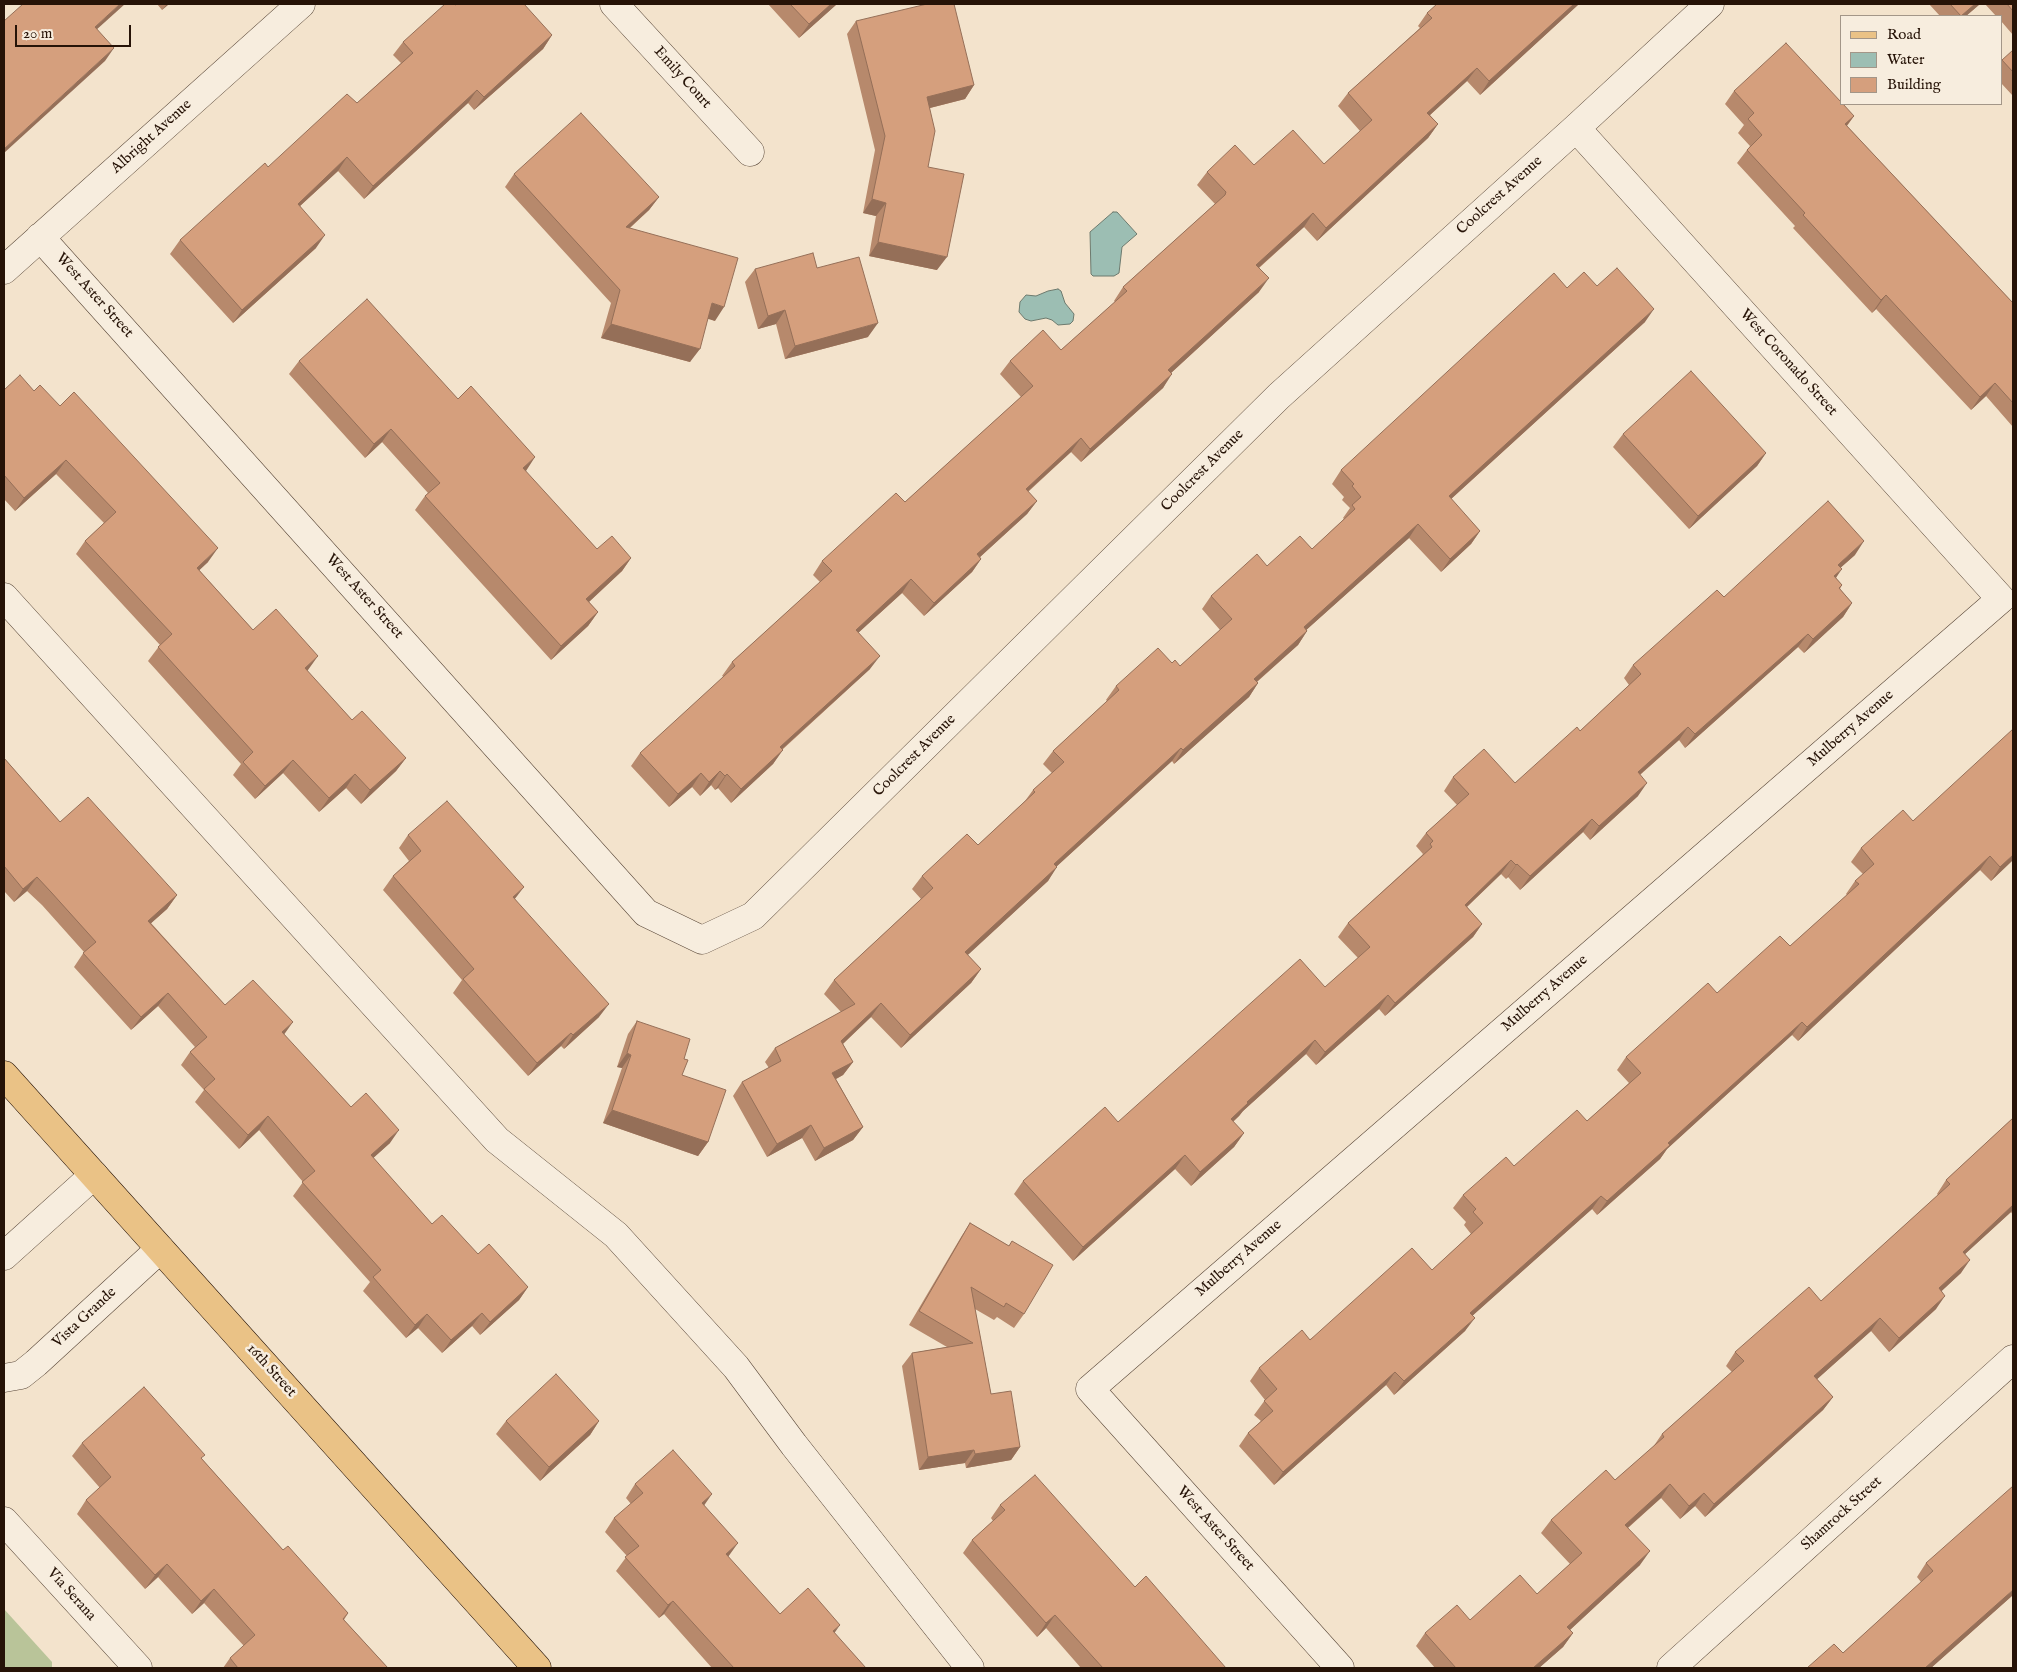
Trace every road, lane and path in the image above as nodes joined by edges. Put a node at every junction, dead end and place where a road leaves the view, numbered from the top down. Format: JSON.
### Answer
{"nodes":[{"id":1,"x":300,"y":4,"type":"edge"},
{"id":2,"x":614,"y":4,"type":"edge"},
{"id":3,"x":1710,"y":4,"type":"edge"},
{"id":4,"x":1576,"y":128,"type":"junction"},
{"id":5,"x":750,"y":152,"type":"dead end"},
{"id":6,"x":40,"y":237,"type":"junction"},
{"id":7,"x":4,"y":270,"type":"edge"},
{"id":8,"x":4,"y":597,"type":"edge"},
{"id":9,"x":2001,"y":599,"type":"joint"},
{"id":10,"x":702,"y":940,"type":"joint"},
{"id":11,"x":4,"y":1075,"type":"edge"},
{"id":12,"x":94,"y":1175,"type":"junction"},
{"id":13,"x":160,"y":1249,"type":"junction"},
{"id":14,"x":4,"y":1256,"type":"edge"},
{"id":15,"x":2013,"y":1359,"type":"edge"},
{"id":16,"x":4,"y":1378,"type":"edge"},
{"id":17,"x":1090,"y":1389,"type":"joint"},
{"id":18,"x":4,"y":1521,"type":"edge"},
{"id":19,"x":138,"y":1668,"type":"edge"},
{"id":20,"x":538,"y":1668,"type":"edge"},
{"id":21,"x":970,"y":1668,"type":"edge"},
{"id":22,"x":1340,"y":1668,"type":"edge"},
{"id":23,"x":1672,"y":1668,"type":"edge"}],
"edges":[{"from":1,"to":6,"type":"street","name":"Albright Avenue"},
{"from":2,"to":5,"type":"street","name":"Emily Court"},
{"from":3,"to":4,"type":"street","name":"Coolcrest Avenue"},
{"from":4,"to":9,"type":"street","name":"West Coronado Street"},
{"from":4,"to":10,"type":"street","name":"Coolcrest Avenue"},
{"from":6,"to":7,"type":"street","name":"Albright Avenue"},
{"from":6,"to":10,"type":"street","name":"West Aster Street"},
{"from":8,"to":21,"type":"street"},
{"from":9,"to":17,"type":"street","name":"Mulberry Avenue"},
{"from":11,"to":12,"type":"main road","name":"16th Street"},
{"from":12,"to":13,"type":"main road","name":"16th Street"},
{"from":12,"to":14,"type":"street"},
{"from":13,"to":16,"type":"street","name":"Vista Grande"},
{"from":13,"to":20,"type":"main road","name":"16th Street"},
{"from":15,"to":23,"type":"street","name":"Shamrock Street"},
{"from":17,"to":22,"type":"street","name":"West Aster Street"},
{"from":18,"to":19,"type":"street","name":"Via Serana"}]}
